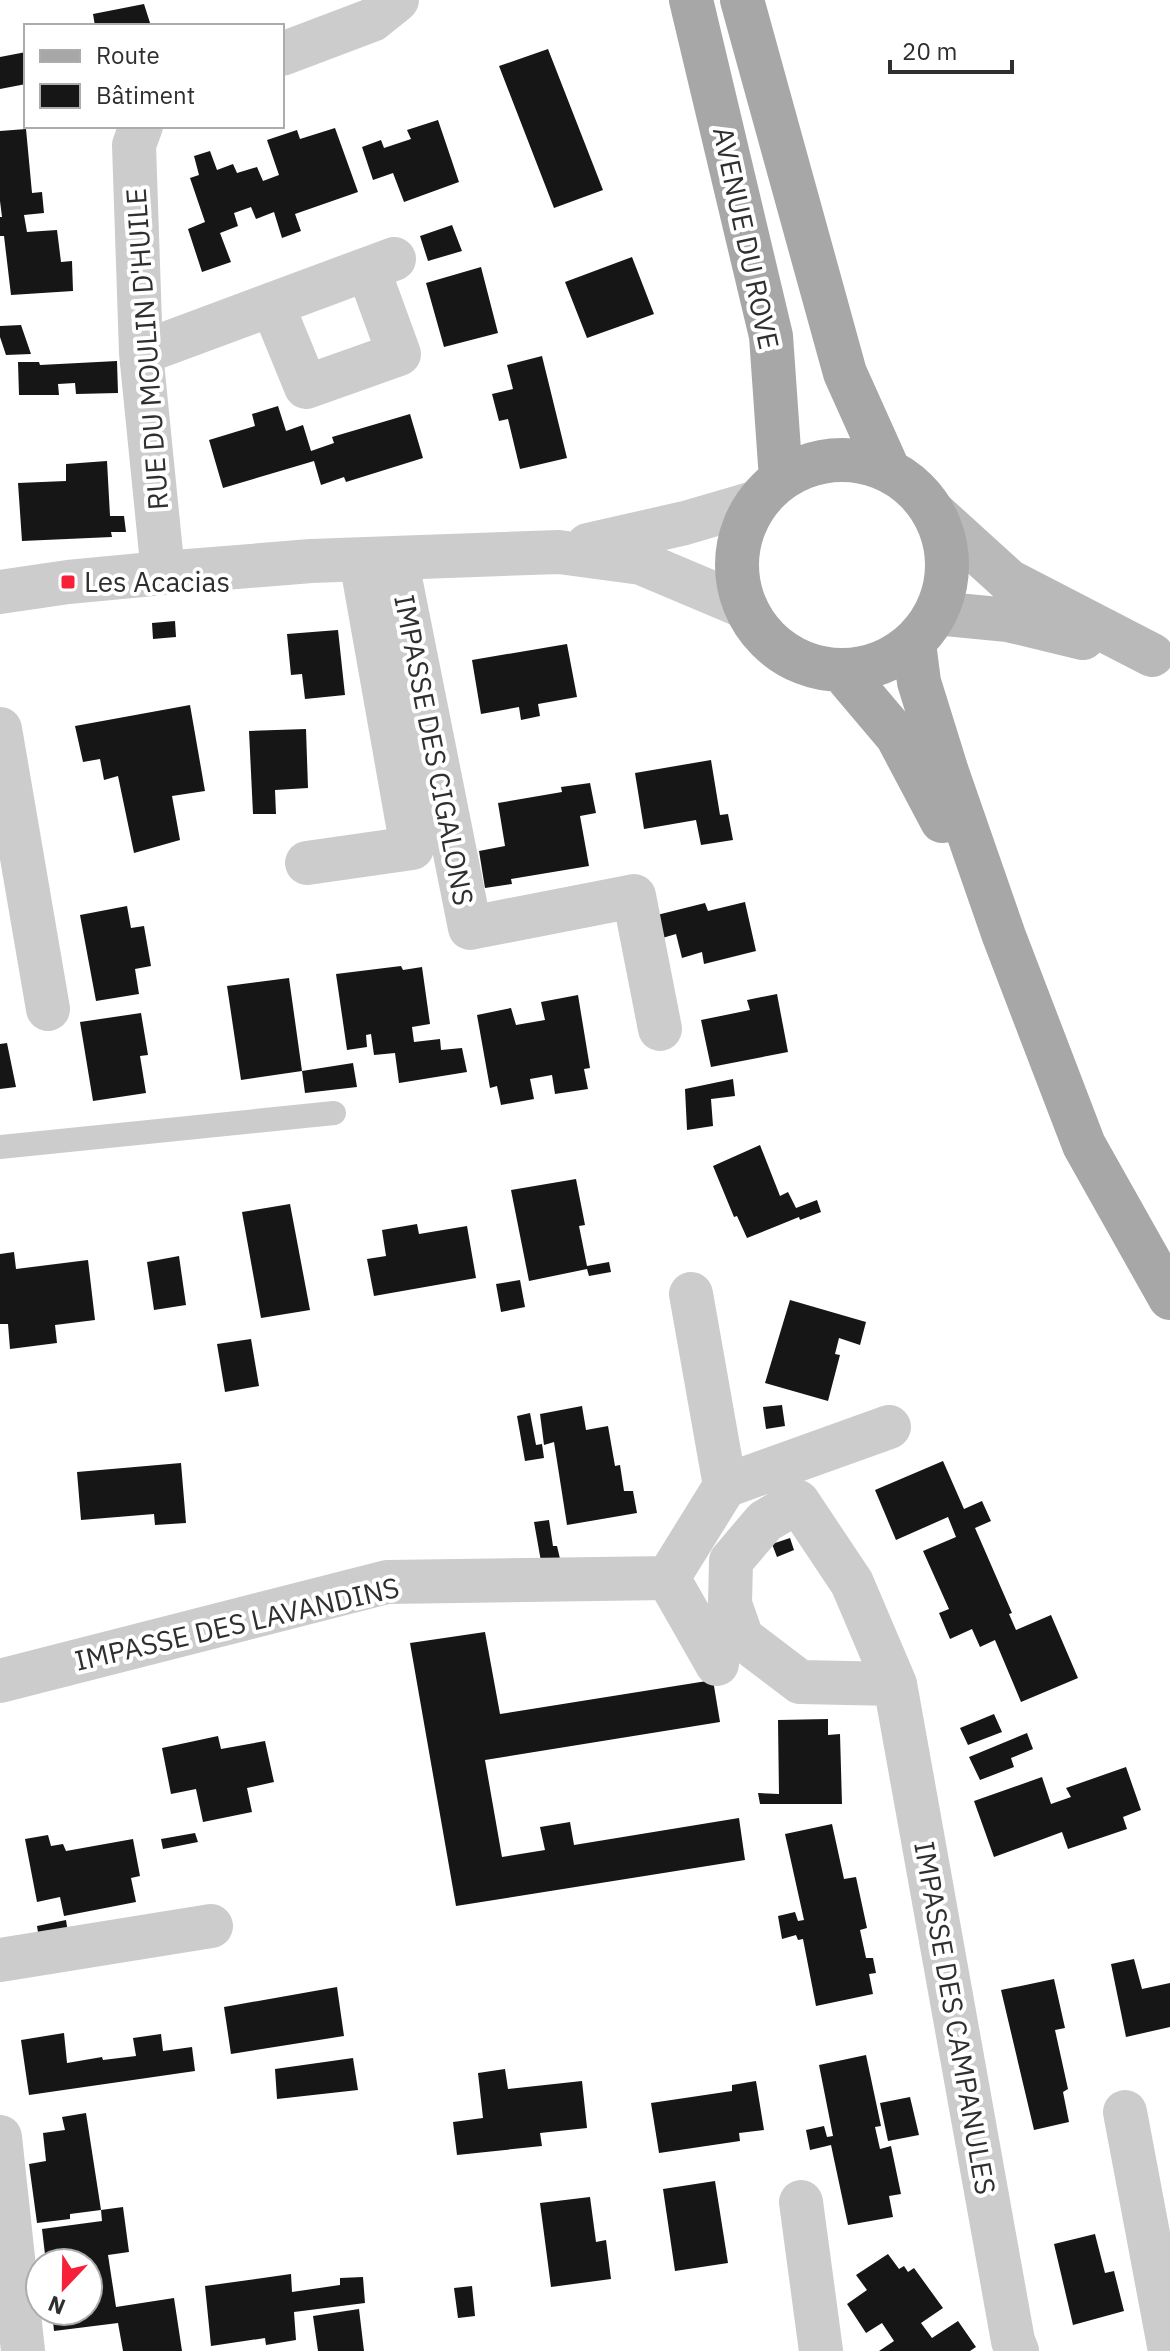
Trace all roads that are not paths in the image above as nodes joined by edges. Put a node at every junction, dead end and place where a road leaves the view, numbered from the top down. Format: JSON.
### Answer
{"nodes":[{"id":1,"x":397,"y":0,"type":"edge"},
{"id":2,"x":691,"y":0,"type":"edge"},
{"id":3,"x":742,"y":0,"type":"edge"},
{"id":4,"x":284,"y":53,"type":"edge"},
{"id":5,"x":140,"y":128,"type":"edge"},
{"id":6,"x":272,"y":304,"type":"junction"},
{"id":7,"x":141,"y":353,"type":"junction"},
{"id":8,"x":889,"y":471,"type":"junction"},
{"id":9,"x":769,"y":490,"type":"junction"},
{"id":10,"x":933,"y":512,"type":"junction"},
{"id":11,"x":559,"y":552,"type":"junction"},
{"id":12,"x":378,"y":559,"type":"junction"},
{"id":13,"x":163,"y":573,"type":"junction"},
{"id":14,"x":0,"y":592,"type":"edge"},
{"id":15,"x":743,"y":606,"type":"junction"},
{"id":16,"x":925,"y":628,"type":"junction"},
{"id":17,"x":1161,"y":658,"type":"edge"},
{"id":18,"x":842,"y":671,"type":"junction"},
{"id":19,"x":0,"y":729,"type":"edge"},
{"id":20,"x":307,"y":863,"type":"dead end"},
{"id":21,"x":1004,"y":936,"type":"junction"},
{"id":22,"x":48,"y":1009,"type":"dead end"},
{"id":23,"x":660,"y":1029,"type":"dead end"},
{"id":24,"x":334,"y":1113,"type":"dead end"},
{"id":25,"x":0,"y":1147,"type":"edge"},
{"id":26,"x":691,"y":1294,"type":"dead end"},
{"id":27,"x":1170,"y":1298,"type":"edge"},
{"id":28,"x":889,"y":1427,"type":"dead end"},
{"id":29,"x":725,"y":1486,"type":"junction"},
{"id":30,"x":668,"y":1578,"type":"junction"},
{"id":31,"x":717,"y":1664,"type":"dead end"},
{"id":32,"x":0,"y":1681,"type":"edge"},
{"id":33,"x":895,"y":1684,"type":"dead end"},
{"id":34,"x":211,"y":1926,"type":"dead end"},
{"id":35,"x":0,"y":1960,"type":"edge"},
{"id":36,"x":1125,"y":2112,"type":"dead end"},
{"id":37,"x":0,"y":2137,"type":"edge"},
{"id":38,"x":801,"y":2202,"type":"dead end"},
{"id":39,"x":23,"y":2351,"type":"edge"},
{"id":40,"x":821,"y":2351,"type":"edge"},
{"id":41,"x":1017,"y":2351,"type":"edge"},
{"id":42,"x":1170,"y":2351,"type":"edge"}],
"edges":[{"from":1,"to":4,"type":"street"},
{"from":2,"to":9,"type":"main road","name":"AVENUE DU ROVE"},
{"from":3,"to":8,"type":"main road"},
{"from":5,"to":7,"type":"street","name":"RUE DU MOULIN D'HUILE"},
{"from":6,"to":6,"type":"street"},
{"from":6,"to":7,"type":"street"},
{"from":7,"to":13,"type":"street","name":"RUE DU MOULIN D'HUILE"},
{"from":8,"to":9,"type":"main road"},
{"from":8,"to":10,"type":"main road"},
{"from":9,"to":11,"type":"street"},
{"from":9,"to":15,"type":"main road"},
{"from":10,"to":16,"type":"main road"},
{"from":10,"to":17,"type":"main road"},
{"from":11,"to":12,"type":"street"},
{"from":11,"to":15,"type":"street"},
{"from":12,"to":13,"type":"street"},
{"from":12,"to":20,"type":"street"},
{"from":12,"to":23,"type":"street","name":"IMPASSE DES CIGALONS"},
{"from":13,"to":14,"type":"street"},
{"from":15,"to":18,"type":"main road"},
{"from":16,"to":17,"type":"main road"},
{"from":16,"to":18,"type":"main road"},
{"from":16,"to":21,"type":"main road"},
{"from":18,"to":21,"type":"main road"},
{"from":19,"to":22,"type":"street"},
{"from":21,"to":27,"type":"main road"},
{"from":24,"to":25,"type":"lane"},
{"from":26,"to":29,"type":"street"},
{"from":28,"to":29,"type":"street"},
{"from":29,"to":30,"type":"street"},
{"from":30,"to":31,"type":"street"},
{"from":30,"to":32,"type":"street","name":"IMPASSE DES LAVANDINS"},
{"from":33,"to":41,"type":"street","name":"IMPASSE DES CAMPANULES"},
{"from":34,"to":35,"type":"street"},
{"from":36,"to":42,"type":"street"},
{"from":37,"to":39,"type":"street"},
{"from":38,"to":40,"type":"street"}]}
